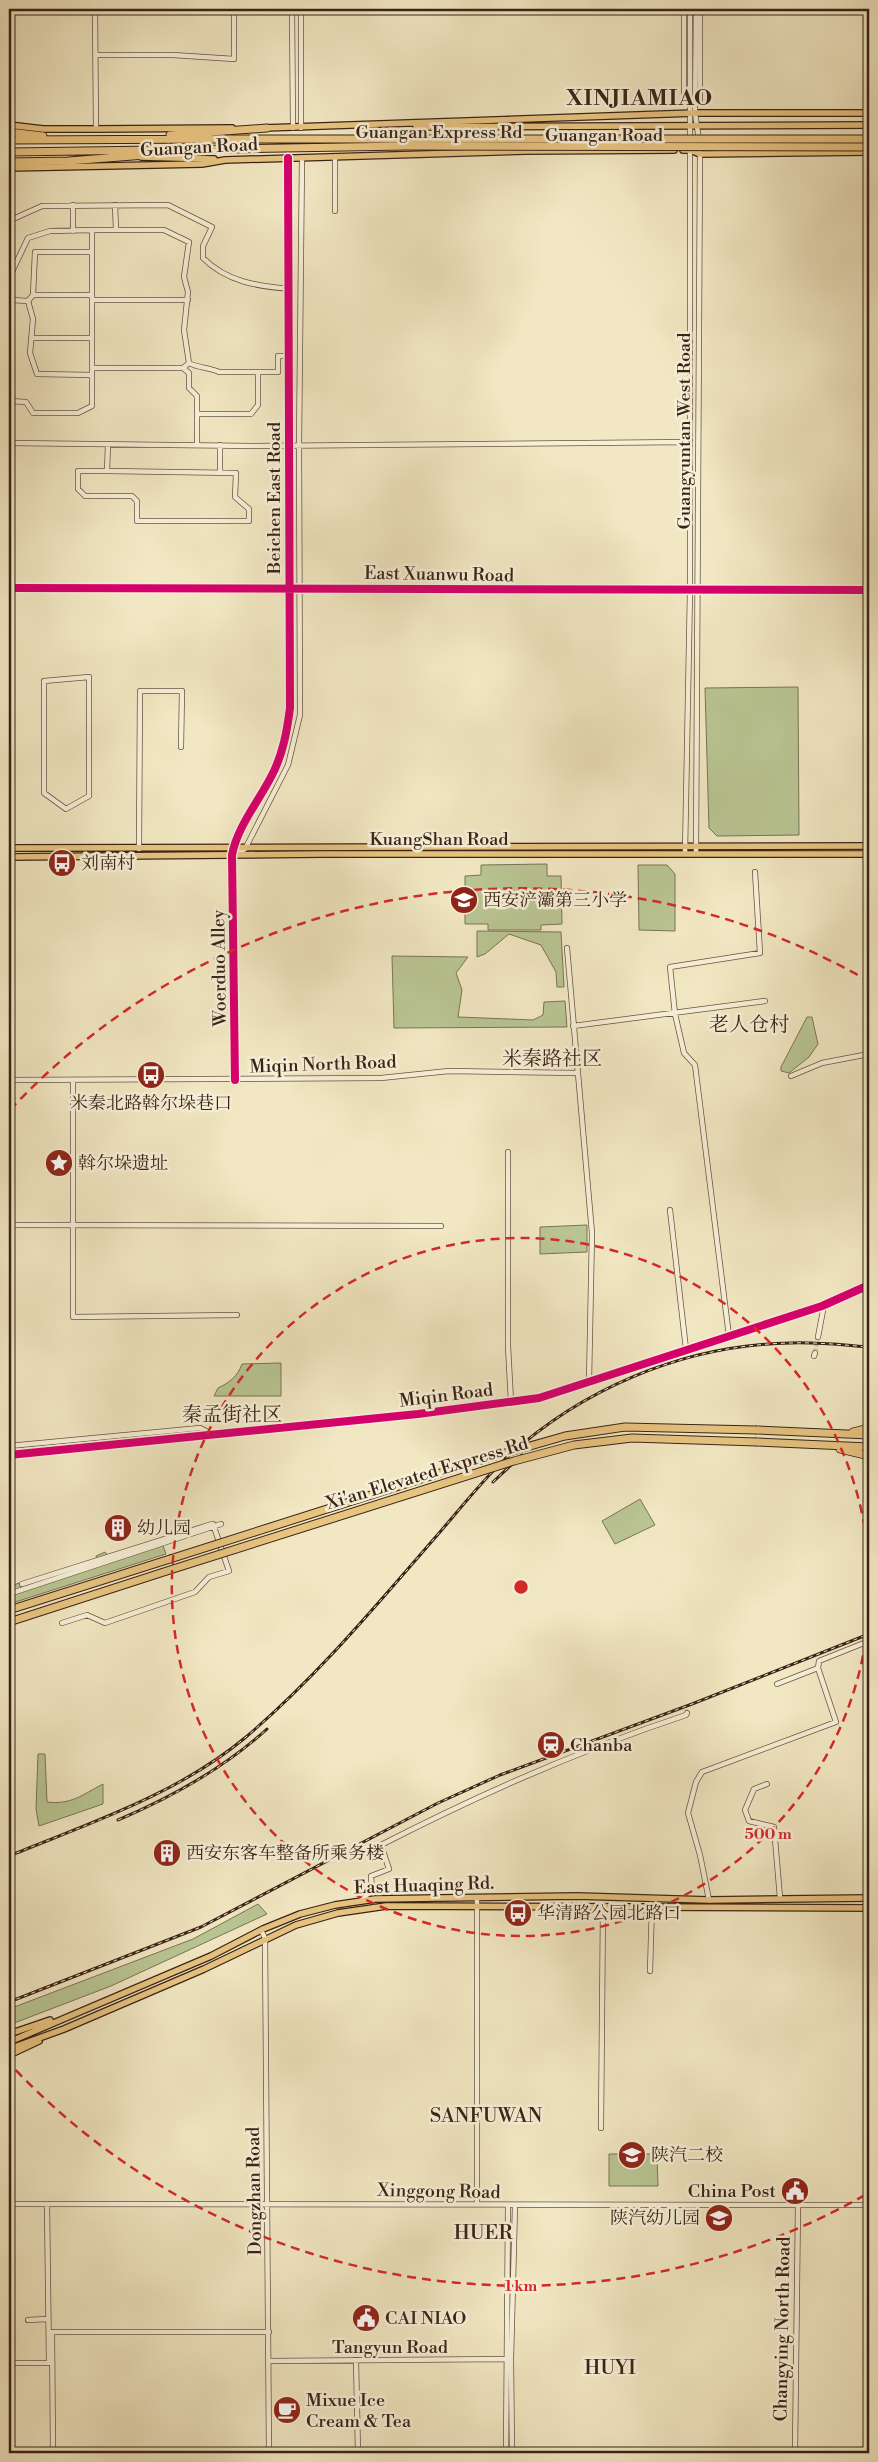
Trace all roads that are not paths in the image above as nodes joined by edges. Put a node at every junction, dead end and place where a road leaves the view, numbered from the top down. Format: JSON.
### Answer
{"nodes":[{"id":1,"x":96,"y":9,"type":"edge"},
{"id":2,"x":234,"y":9,"type":"edge"},
{"id":3,"x":292,"y":9,"type":"edge"},
{"id":4,"x":301,"y":9,"type":"edge"},
{"id":5,"x":684,"y":9,"type":"edge"},
{"id":6,"x":690,"y":9,"type":"edge"},
{"id":7,"x":698,"y":9,"type":"edge"},
{"id":8,"x":96,"y":55,"type":"junction"},
{"id":9,"x":693,"y":105,"type":"junction"},
{"id":10,"x":693,"y":113,"type":"junction"},
{"id":11,"x":869,"y":113,"type":"edge"},
{"id":12,"x":9,"y":125,"type":"edge"},
{"id":13,"x":693,"y":125,"type":"junction"},
{"id":14,"x":869,"y":125,"type":"edge"},
{"id":15,"x":368,"y":126,"type":"junction"},
{"id":16,"x":267,"y":128,"type":"junction"},
{"id":17,"x":293,"y":128,"type":"junction"},
{"id":18,"x":302,"y":128,"type":"junction"},
{"id":19,"x":96,"y":129,"type":"junction"},
{"id":20,"x":9,"y":132,"type":"edge"},
{"id":21,"x":38,"y":138,"type":"junction"},
{"id":22,"x":869,"y":138,"type":"edge"},
{"id":23,"x":135,"y":139,"type":"junction"},
{"id":24,"x":829,"y":139,"type":"junction"},
{"id":25,"x":9,"y":140,"type":"edge"},
{"id":26,"x":690,"y":141,"type":"junction"},
{"id":27,"x":700,"y":141,"type":"junction"},
{"id":28,"x":869,"y":147,"type":"edge"},
{"id":29,"x":193,"y":150,"type":"junction"},
{"id":30,"x":690,"y":150,"type":"junction"},
{"id":31,"x":11,"y":152,"type":"edge"},
{"id":32,"x":869,"y":152,"type":"edge"},
{"id":33,"x":700,"y":154,"type":"junction"},
{"id":34,"x":410,"y":156,"type":"junction"},
{"id":35,"x":288,"y":158,"type":"junction"},
{"id":36,"x":302,"y":158,"type":"junction"},
{"id":37,"x":335,"y":158,"type":"junction"},
{"id":38,"x":99,"y":159,"type":"junction"},
{"id":39,"x":225,"y":160,"type":"junction"},
{"id":40,"x":9,"y":162,"type":"edge"},
{"id":41,"x":9,"y":168,"type":"edge"},
{"id":42,"x":72,"y":205,"type":"junction"},
{"id":43,"x":115,"y":205,"type":"junction"},
{"id":44,"x":335,"y":211,"type":"dead end"},
{"id":45,"x":9,"y":228,"type":"edge"},
{"id":46,"x":92,"y":230,"type":"junction"},
{"id":47,"x":116,"y":230,"type":"junction"},
{"id":48,"x":73,"y":231,"type":"junction"},
{"id":49,"x":92,"y":252,"type":"junction"},
{"id":50,"x":9,"y":278,"type":"edge"},
{"id":51,"x":290,"y":289,"type":"junction"},
{"id":52,"x":9,"y":295,"type":"edge"},
{"id":53,"x":33,"y":295,"type":"junction"},
{"id":54,"x":92,"y":297,"type":"junction"},
{"id":55,"x":188,"y":300,"type":"junction"},
{"id":56,"x":28,"y":301,"type":"junction"},
{"id":57,"x":31,"y":338,"type":"junction"},
{"id":58,"x":92,"y":338,"type":"junction"},
{"id":59,"x":290,"y":356,"type":"junction"},
{"id":60,"x":188,"y":363,"type":"junction"},
{"id":61,"x":196,"y":367,"type":"junction"},
{"id":62,"x":92,"y":368,"type":"junction"},
{"id":63,"x":183,"y":368,"type":"junction"},
{"id":64,"x":258,"y":372,"type":"junction"},
{"id":65,"x":189,"y":373,"type":"junction"},
{"id":66,"x":92,"y":375,"type":"junction"},
{"id":67,"x":198,"y":414,"type":"junction"},
{"id":68,"x":690,"y":442,"type":"junction"},
{"id":69,"x":9,"y":443,"type":"edge"},
{"id":70,"x":108,"y":444,"type":"junction"},
{"id":71,"x":298,"y":444,"type":"junction"},
{"id":72,"x":197,"y":445,"type":"junction"},
{"id":73,"x":220,"y":445,"type":"junction"},
{"id":74,"x":289,"y":445,"type":"junction"},
{"id":75,"x":107,"y":471,"type":"junction"},
{"id":76,"x":220,"y":473,"type":"junction"},
{"id":77,"x":290,"y":587,"type":"junction"},
{"id":78,"x":300,"y":587,"type":"junction"},
{"id":79,"x":9,"y":588,"type":"edge"},
{"id":80,"x":869,"y":590,"type":"edge"},
{"id":81,"x":690,"y":591,"type":"junction"},
{"id":82,"x":697,"y":591,"type":"junction"},
{"id":83,"x":44,"y":681,"type":"joint"},
{"id":84,"x":181,"y":747,"type":"dead end"},
{"id":85,"x":869,"y":846,"type":"edge"},
{"id":86,"x":9,"y":848,"type":"edge"},
{"id":87,"x":139,"y":848,"type":"junction"},
{"id":88,"x":245,"y":849,"type":"junction"},
{"id":89,"x":696,"y":850,"type":"junction"},
{"id":90,"x":685,"y":851,"type":"junction"},
{"id":91,"x":233,"y":852,"type":"junction"},
{"id":92,"x":869,"y":854,"type":"edge"},
{"id":93,"x":9,"y":857,"type":"edge"},
{"id":94,"x":755,"y":872,"type":"dead end"},
{"id":95,"x":567,"y":948,"type":"dead end"},
{"id":96,"x":765,"y":1001,"type":"dead end"},
{"id":97,"x":675,"y":1014,"type":"junction"},
{"id":98,"x":573,"y":1026,"type":"junction"},
{"id":99,"x":869,"y":1054,"type":"edge"},
{"id":100,"x":577,"y":1073,"type":"junction"},
{"id":101,"x":791,"y":1076,"type":"dead end"},
{"id":102,"x":9,"y":1080,"type":"edge"},
{"id":103,"x":74,"y":1080,"type":"junction"},
{"id":104,"x":235,"y":1080,"type":"junction"},
{"id":105,"x":508,"y":1152,"type":"dead end"},
{"id":106,"x":670,"y":1210,"type":"dead end"},
{"id":107,"x":73,"y":1224,"type":"junction"},
{"id":108,"x":9,"y":1225,"type":"edge"},
{"id":109,"x":441,"y":1226,"type":"dead end"},
{"id":110,"x":869,"y":1285,"type":"edge"},
{"id":111,"x":824,"y":1305,"type":"junction"},
{"id":112,"x":237,"y":1315,"type":"dead end"},
{"id":113,"x":729,"y":1336,"type":"junction"},
{"id":114,"x":818,"y":1337,"type":"tunnel mouth"},
{"id":115,"x":686,"y":1349,"type":"junction"},
{"id":116,"x":590,"y":1381,"type":"junction"},
{"id":117,"x":511,"y":1402,"type":"junction"},
{"id":118,"x":869,"y":1428,"type":"edge"},
{"id":119,"x":164,"y":1431,"type":"junction"},
{"id":120,"x":844,"y":1434,"type":"junction"},
{"id":121,"x":214,"y":1435,"type":"junction"},
{"id":122,"x":869,"y":1435,"type":"edge"},
{"id":123,"x":164,"y":1440,"type":"junction"},
{"id":124,"x":823,"y":1445,"type":"junction"},
{"id":125,"x":9,"y":1446,"type":"edge"},
{"id":126,"x":869,"y":1447,"type":"edge"},
{"id":127,"x":9,"y":1455,"type":"edge"},
{"id":128,"x":869,"y":1456,"type":"edge"},
{"id":129,"x":221,"y":1523,"type":"dead end"},
{"id":130,"x":214,"y":1525,"type":"junction"},
{"id":131,"x":22,"y":1584,"type":"dead end"},
{"id":132,"x":9,"y":1594,"type":"edge"},
{"id":133,"x":9,"y":1610,"type":"edge"},
{"id":134,"x":9,"y":1622,"type":"edge"},
{"id":135,"x":62,"y":1623,"type":"dead end"},
{"id":136,"x":869,"y":1641,"type":"edge"},
{"id":137,"x":818,"y":1668,"type":"junction"},
{"id":138,"x":777,"y":1684,"type":"dead end"},
{"id":139,"x":687,"y":1713,"type":"dead end"},
{"id":140,"x":768,"y":1784,"type":"dead end"},
{"id":141,"x":477,"y":1897,"type":"junction"},
{"id":142,"x":780,"y":1898,"type":"junction"},
{"id":143,"x":869,"y":1898,"type":"edge"},
{"id":144,"x":709,"y":1900,"type":"junction"},
{"id":145,"x":361,"y":1901,"type":"junction"},
{"id":146,"x":477,"y":1905,"type":"junction"},
{"id":147,"x":603,"y":1905,"type":"junction"},
{"id":148,"x":652,"y":1905,"type":"junction"},
{"id":149,"x":869,"y":1908,"type":"edge"},
{"id":150,"x":261,"y":1930,"type":"junction"},
{"id":151,"x":265,"y":1938,"type":"junction"},
{"id":152,"x":650,"y":1971,"type":"dead end"},
{"id":153,"x":76,"y":2012,"type":"junction"},
{"id":154,"x":64,"y":2029,"type":"junction"},
{"id":155,"x":9,"y":2034,"type":"edge"},
{"id":156,"x":9,"y":2042,"type":"edge"},
{"id":157,"x":9,"y":2049,"type":"edge"},
{"id":158,"x":9,"y":2055,"type":"edge"},
{"id":159,"x":601,"y":2128,"type":"dead end"},
{"id":160,"x":9,"y":2204,"type":"edge"},
{"id":161,"x":47,"y":2204,"type":"junction"},
{"id":162,"x":267,"y":2204,"type":"junction"},
{"id":163,"x":477,"y":2204,"type":"junction"},
{"id":164,"x":798,"y":2205,"type":"junction"},
{"id":165,"x":869,"y":2205,"type":"edge"},
{"id":166,"x":508,"y":2206,"type":"junction"},
{"id":167,"x":515,"y":2206,"type":"junction"},
{"id":168,"x":28,"y":2320,"type":"dead end"},
{"id":169,"x":48,"y":2320,"type":"junction"},
{"id":170,"x":269,"y":2332,"type":"junction"},
{"id":171,"x":509,"y":2359,"type":"junction"},
{"id":172,"x":356,"y":2360,"type":"junction"},
{"id":173,"x":269,"y":2361,"type":"junction"},
{"id":174,"x":9,"y":2363,"type":"edge"},
{"id":175,"x":9,"y":2451,"type":"edge"},
{"id":176,"x":44,"y":2453,"type":"edge"},
{"id":177,"x":53,"y":2453,"type":"edge"},
{"id":178,"x":269,"y":2453,"type":"edge"},
{"id":179,"x":358,"y":2453,"type":"edge"},
{"id":180,"x":506,"y":2453,"type":"edge"},
{"id":181,"x":512,"y":2453,"type":"edge"},
{"id":182,"x":795,"y":2453,"type":"edge"}],
"edges":[{"from":1,"to":8,"type":"street"},
{"from":2,"to":8,"type":"street"},
{"from":3,"to":17,"type":"street"},
{"from":4,"to":18,"type":"street"},
{"from":5,"to":9,"type":"street"},
{"from":6,"to":9,"type":"street","name":"Guangyuntan West Road"},
{"from":7,"to":9,"type":"street","name":"Guangyuntan West Road"},
{"from":8,"to":19,"type":"street"},
{"from":9,"to":10,"type":"street","name":"Guangyuntan West Road"},
{"from":10,"to":11,"type":"main road","name":"Guangan Road"},
{"from":10,"to":13,"type":"street","name":"Guangyuntan West Road"},
{"from":10,"to":15,"type":"main road","name":"Guangan Road"},
{"from":12,"to":19,"type":"main road","name":"Guangan Road"},
{"from":13,"to":14,"type":"main road"},
{"from":13,"to":15,"type":"main road"},
{"from":13,"to":26,"type":"street","name":"Guangyuntan West Road"},
{"from":13,"to":27,"type":"street","name":"Guangyuntan West Road"},
{"from":15,"to":18,"type":"main road","name":"Guangan Road"},
{"from":16,"to":17,"type":"main road","name":"Guangan Road"},
{"from":16,"to":19,"type":"main road","name":"Guangan Road"},
{"from":16,"to":23,"type":"highway"},
{"from":17,"to":18,"type":"main road","name":"Guangan Road"},
{"from":20,"to":21,"type":"highway"},
{"from":21,"to":23,"type":"highway","name":"Guangan Express Rd"},
{"from":21,"to":25,"type":"highway","name":"Guangan Express Rd"},
{"from":22,"to":24,"type":"highway","name":"Guangan Express Rd","bridge":true},
{"from":23,"to":24,"type":"highway","name":"Guangan Express Rd","bridge":true},
{"from":24,"to":27,"type":"main road"},
{"from":26,"to":27,"type":"main road"},
{"from":26,"to":30,"type":"street","name":"Guangyuntan West Road"},
{"from":26,"to":34,"type":"main road"},
{"from":27,"to":33,"type":"street","name":"Guangyuntan West Road"},
{"from":28,"to":29,"type":"highway","name":"Guangan Express Rd","bridge":true},
{"from":29,"to":31,"type":"highway","name":"Guangan Express Rd"},
{"from":29,"to":38,"type":"highway"},
{"from":30,"to":33,"type":"main road","name":"Guangan Road"},
{"from":30,"to":34,"type":"main road","name":"Guangan Road"},
{"from":30,"to":68,"type":"street","name":"Guangyuntan West Road"},
{"from":32,"to":33,"type":"main road","name":"Guangan Road"},
{"from":33,"to":82,"type":"street","name":"Guangyuntan West Road"},
{"from":34,"to":37,"type":"main road","name":"Guangan Road"},
{"from":35,"to":36,"type":"main road","name":"Guangan Road"},
{"from":35,"to":39,"type":"main road","name":"Guangan Road"},
{"from":35,"to":51,"type":"street","name":"Beichen East Road"},
{"from":36,"to":37,"type":"main road","name":"Guangan Road"},
{"from":36,"to":71,"type":"street","name":"Beichen East Road"},
{"from":37,"to":44,"type":"street"},
{"from":38,"to":39,"type":"main road"},
{"from":38,"to":40,"type":"highway"},
{"from":39,"to":41,"type":"main road","name":"Guangan Road"},
{"from":42,"to":43,"type":"street"},
{"from":42,"to":45,"type":"street"},
{"from":42,"to":48,"type":"street"},
{"from":43,"to":47,"type":"street"},
{"from":43,"to":51,"type":"street"},
{"from":46,"to":47,"type":"street"},
{"from":46,"to":48,"type":"street"},
{"from":46,"to":49,"type":"street"},
{"from":47,"to":55,"type":"street"},
{"from":48,"to":50,"type":"street"},
{"from":49,"to":53,"type":"street"},
{"from":49,"to":54,"type":"street"},
{"from":51,"to":59,"type":"street","name":"Beichen East Road"},
{"from":52,"to":56,"type":"street"},
{"from":53,"to":54,"type":"street"},
{"from":53,"to":56,"type":"street"},
{"from":54,"to":55,"type":"street"},
{"from":54,"to":58,"type":"street"},
{"from":55,"to":60,"type":"street"},
{"from":56,"to":57,"type":"street"},
{"from":57,"to":58,"type":"street"},
{"from":57,"to":66,"type":"street"},
{"from":58,"to":62,"type":"street"},
{"from":59,"to":64,"type":"street"},
{"from":59,"to":74,"type":"street","name":"Beichen East Road"},
{"from":60,"to":61,"type":"street"},
{"from":60,"to":63,"type":"street"},
{"from":61,"to":64,"type":"street"},
{"from":61,"to":65,"type":"street"},
{"from":62,"to":63,"type":"street"},
{"from":62,"to":66,"type":"street"},
{"from":63,"to":65,"type":"street"},
{"from":64,"to":67,"type":"street"},
{"from":65,"to":67,"type":"street"},
{"from":66,"to":69,"type":"street"},
{"from":67,"to":72,"type":"street"},
{"from":68,"to":71,"type":"street"},
{"from":68,"to":81,"type":"street","name":"Guangyuntan West Road"},
{"from":69,"to":70,"type":"street"},
{"from":70,"to":72,"type":"street"},
{"from":70,"to":75,"type":"street"},
{"from":71,"to":74,"type":"street"},
{"from":71,"to":78,"type":"street","name":"Beichen East Road"},
{"from":72,"to":73,"type":"street"},
{"from":73,"to":74,"type":"street"},
{"from":73,"to":76,"type":"street"},
{"from":74,"to":77,"type":"street","name":"Beichen East Road"},
{"from":75,"to":76,"type":"street"},
{"from":75,"to":76,"type":"street"},
{"from":77,"to":78,"type":"street","name":"East Xuanwu Road"},
{"from":77,"to":79,"type":"street","name":"East Xuanwu Road"},
{"from":77,"to":91,"type":"street","name":"Beichen East Road"},
{"from":78,"to":81,"type":"street","name":"East Xuanwu Road"},
{"from":78,"to":88,"type":"street","name":"Beichen East Road"},
{"from":80,"to":82,"type":"street","name":"East Xuanwu Road"},
{"from":81,"to":82,"type":"street","name":"East Xuanwu Road"},
{"from":81,"to":90,"type":"street","name":"Guangyuntan West Road"},
{"from":82,"to":89,"type":"street","name":"Guangyuntan West Road"},
{"from":83,"to":83,"type":"street"},
{"from":84,"to":87,"type":"street"},
{"from":85,"to":89,"type":"main road","name":"KuangShan Road"},
{"from":86,"to":87,"type":"main road","name":"KuangShan Road"},
{"from":87,"to":91,"type":"main road","name":"KuangShan Road"},
{"from":88,"to":90,"type":"main road","name":"KuangShan Road"},
{"from":88,"to":91,"type":"main road","name":"KuangShan Road"},
{"from":89,"to":90,"type":"main road","name":"KuangShan Road"},
{"from":89,"to":92,"type":"main road","name":"KuangShan Road"},
{"from":90,"to":91,"type":"main road","name":"KuangShan Road"},
{"from":91,"to":93,"type":"main road","name":"KuangShan Road"},
{"from":91,"to":104,"type":"street","name":"Woerduo Alley"},
{"from":94,"to":97,"type":"street"},
{"from":95,"to":98,"type":"street"},
{"from":96,"to":97,"type":"street"},
{"from":97,"to":98,"type":"street"},
{"from":97,"to":113,"type":"street"},
{"from":98,"to":100,"type":"street"},
{"from":99,"to":101,"type":"street"},
{"from":100,"to":104,"type":"street","name":"Miqin North Road"},
{"from":100,"to":116,"type":"street"},
{"from":102,"to":103,"type":"street","name":"Miqin North Road"},
{"from":103,"to":104,"type":"street","name":"Miqin North Road"},
{"from":103,"to":107,"type":"street"},
{"from":105,"to":117,"type":"street"},
{"from":106,"to":115,"type":"street"},
{"from":107,"to":108,"type":"street"},
{"from":107,"to":109,"type":"street"},
{"from":107,"to":112,"type":"street"},
{"from":110,"to":111,"type":"street","name":"Miqin Road"},
{"from":111,"to":113,"type":"street","name":"Miqin Road"},
{"from":111,"to":114,"type":"street"},
{"from":113,"to":115,"type":"street","name":"Miqin Road"},
{"from":115,"to":116,"type":"street","name":"Miqin Road"},
{"from":116,"to":117,"type":"street","name":"Miqin Road"},
{"from":117,"to":121,"type":"street","name":"Miqin Road"},
{"from":118,"to":120,"type":"highway"},
{"from":119,"to":121,"type":"street","name":"Miqin Road"},
{"from":119,"to":123,"type":"street"},
{"from":119,"to":125,"type":"street","name":"Miqin Road"},
{"from":120,"to":122,"type":"highway","name":"Xi'an Elevated Express Rd"},
{"from":120,"to":133,"type":"highway","name":"Xi'an Elevated Express Rd","bridge":true},
{"from":121,"to":123,"type":"street","name":"Miqin Road"},
{"from":123,"to":127,"type":"street","name":"Miqin Road"},
{"from":124,"to":126,"type":"highway","name":"Xi'an Elevated Express Rd"},
{"from":124,"to":128,"type":"highway"},
{"from":124,"to":134,"type":"highway","name":"Xi'an Elevated Express Rd","bridge":true},
{"from":129,"to":130,"type":"street"},
{"from":130,"to":131,"type":"street"},
{"from":130,"to":132,"type":"street"},
{"from":130,"to":135,"type":"street"},
{"from":136,"to":137,"type":"street"},
{"from":137,"to":138,"type":"street"},
{"from":137,"to":144,"type":"street"},
{"from":139,"to":145,"type":"street"},
{"from":140,"to":142,"type":"street"},
{"from":141,"to":144,"type":"main road","name":"East Huaqing Rd."},
{"from":141,"to":145,"type":"main road","name":"East Huaqing Rd."},
{"from":141,"to":146,"type":"street"},
{"from":142,"to":143,"type":"main road","name":"East Huaqing Rd."},
{"from":142,"to":144,"type":"main road","name":"East Huaqing Rd."},
{"from":145,"to":150,"type":"main road","name":"East Huaqing Rd."},
{"from":146,"to":147,"type":"main road","name":"East Huaqing Rd."},
{"from":146,"to":151,"type":"main road","name":"East Huaqing Rd."},
{"from":146,"to":163,"type":"street"},
{"from":147,"to":148,"type":"main road","name":"East Huaqing Rd."},
{"from":147,"to":159,"type":"street"},
{"from":148,"to":149,"type":"main road","name":"East Huaqing Rd."},
{"from":148,"to":152,"type":"street"},
{"from":150,"to":151,"type":"street","name":"Dongzhan Road"},
{"from":150,"to":153,"type":"main road","name":"East Huaqing Rd."},
{"from":151,"to":154,"type":"main road","name":"East Huaqing Rd."},
{"from":151,"to":162,"type":"street","name":"Dongzhan Road"},
{"from":153,"to":155,"type":"main road"},
{"from":153,"to":156,"type":"main road","name":"East Huaqing Rd."},
{"from":154,"to":157,"type":"main road","name":"East Huaqing Rd."},
{"from":154,"to":158,"type":"main road"},
{"from":160,"to":161,"type":"street","name":"Xinggong Road"},
{"from":161,"to":162,"type":"street","name":"Xinggong Road"},
{"from":161,"to":169,"type":"street"},
{"from":162,"to":163,"type":"street","name":"Xinggong Road"},
{"from":162,"to":170,"type":"street","name":"Dongzhan Road"},
{"from":163,"to":166,"type":"street","name":"Xinggong Road"},
{"from":164,"to":165,"type":"street","name":"Xinggong Road"},
{"from":164,"to":167,"type":"street","name":"Xinggong Road"},
{"from":164,"to":182,"type":"street","name":"Changying North Road"},
{"from":166,"to":167,"type":"street","name":"Xinggong Road"},
{"from":166,"to":171,"type":"street"},
{"from":167,"to":171,"type":"street"},
{"from":168,"to":169,"type":"street"},
{"from":169,"to":174,"type":"street"},
{"from":170,"to":173,"type":"street","name":"Dongzhan Road"},
{"from":170,"to":177,"type":"street"},
{"from":171,"to":172,"type":"street","name":"Tangyun Road"},
{"from":171,"to":180,"type":"street"},
{"from":171,"to":181,"type":"street"},
{"from":172,"to":173,"type":"street","name":"Tangyun Road"},
{"from":172,"to":179,"type":"street"},
{"from":173,"to":178,"type":"street","name":"Dongzhan Road"},
{"from":175,"to":176,"type":"street"}]}
